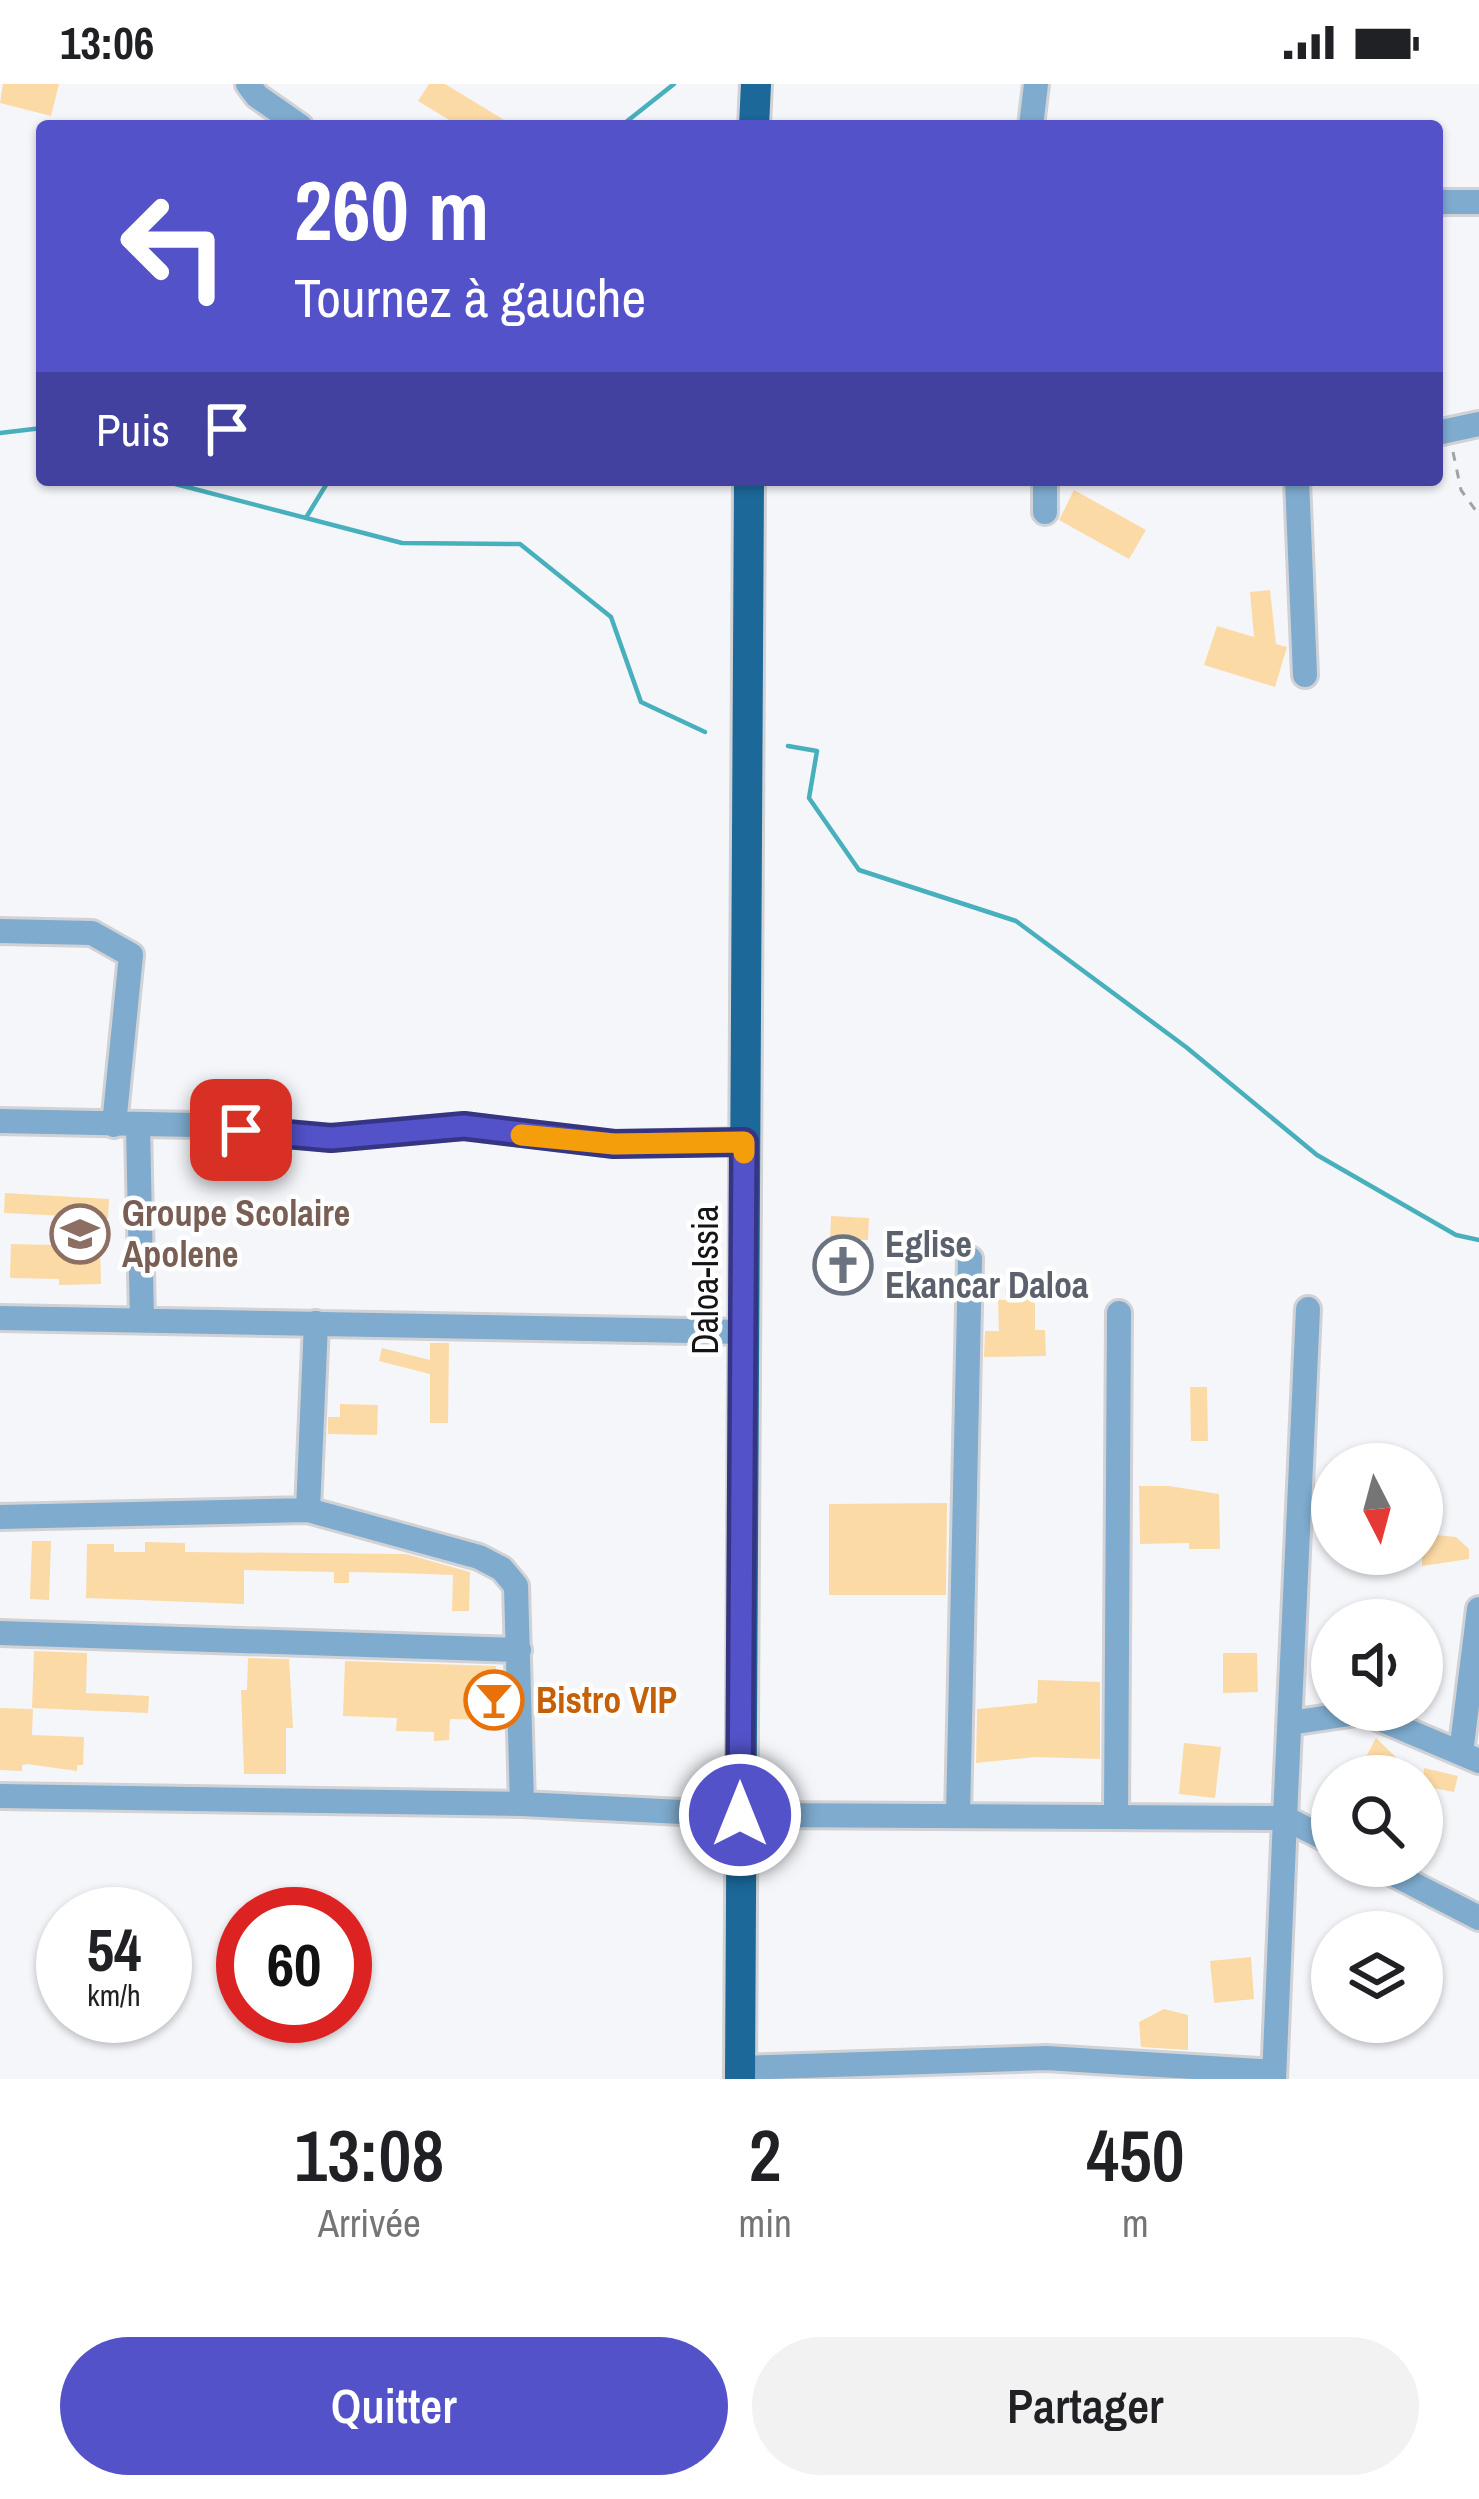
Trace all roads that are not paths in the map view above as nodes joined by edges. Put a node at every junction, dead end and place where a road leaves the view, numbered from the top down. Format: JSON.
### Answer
{"nodes":[{"id":1,"x":248,"y":84,"type":"edge"},
{"id":2,"x":756,"y":84,"type":"edge"},
{"id":3,"x":1036,"y":84,"type":"edge"},
{"id":4,"x":291,"y":120,"type":"edge"},
{"id":5,"x":754,"y":120,"type":"edge"},
{"id":6,"x":1032,"y":120,"type":"edge"},
{"id":7,"x":1443,"y":202,"type":"edge"},
{"id":8,"x":1479,"y":202,"type":"edge"},
{"id":9,"x":1479,"y":424,"type":"edge"},
{"id":10,"x":1443,"y":433,"type":"edge"},
{"id":11,"x":749,"y":486,"type":"edge"},
{"id":12,"x":1045,"y":486,"type":"edge"},
{"id":13,"x":1297,"y":486,"type":"edge"},
{"id":14,"x":1045,"y":512,"type":"dead end"},
{"id":15,"x":1305,"y":675,"type":"dead end"},
{"id":16,"x":0,"y":931,"type":"edge"},
{"id":17,"x":0,"y":1121,"type":"edge"},
{"id":18,"x":126,"y":1125,"type":"junction"},
{"id":19,"x":744,"y":1142,"type":"junction"},
{"id":20,"x":970,"y":1259,"type":"dead end"},
{"id":21,"x":1308,"y":1309,"type":"dead end"},
{"id":22,"x":1119,"y":1312,"type":"dead end"},
{"id":23,"x":0,"y":1318,"type":"edge"},
{"id":24,"x":142,"y":1320,"type":"junction"},
{"id":25,"x":316,"y":1323,"type":"junction"},
{"id":26,"x":744,"y":1332,"type":"junction"},
{"id":27,"x":308,"y":1510,"type":"junction"},
{"id":28,"x":0,"y":1516,"type":"edge"},
{"id":29,"x":1479,"y":1610,"type":"edge"},
{"id":30,"x":0,"y":1633,"type":"edge"},
{"id":31,"x":518,"y":1650,"type":"junction"},
{"id":32,"x":1290,"y":1723,"type":"junction"},
{"id":33,"x":1470,"y":1757,"type":"edge"},
{"id":34,"x":0,"y":1796,"type":"edge"},
{"id":35,"x":522,"y":1804,"type":"junction"},
{"id":36,"x":740,"y":1815,"type":"junction"},
{"id":37,"x":958,"y":1816,"type":"junction"},
{"id":38,"x":1116,"y":1816,"type":"junction"},
{"id":39,"x":1285,"y":1818,"type":"junction"},
{"id":40,"x":1311,"y":1831,"type":"edge"},
{"id":41,"x":1419,"y":1887,"type":"edge"},
{"id":42,"x":1479,"y":1918,"type":"edge"},
{"id":43,"x":740,"y":2073,"type":"edge"},
{"id":44,"x":1274,"y":2076,"type":"edge"}],
"edges":[{"from":1,"to":4,"type":"street"},
{"from":2,"to":5,"type":"main road"},
{"from":3,"to":6,"type":"street"},
{"from":7,"to":8,"type":"street"},
{"from":9,"to":10,"type":"street"},
{"from":11,"to":19,"type":"main road","name":"Daloa-Issia"},
{"from":12,"to":14,"type":"street"},
{"from":13,"to":15,"type":"street"},
{"from":16,"to":18,"type":"street"},
{"from":17,"to":18,"type":"street"},
{"from":18,"to":19,"type":"street"},
{"from":18,"to":24,"type":"street"},
{"from":19,"to":26,"type":"main road","name":"Daloa-Issia"},
{"from":20,"to":37,"type":"street"},
{"from":21,"to":32,"type":"street"},
{"from":22,"to":38,"type":"street"},
{"from":23,"to":24,"type":"street"},
{"from":24,"to":25,"type":"street"},
{"from":25,"to":26,"type":"street"},
{"from":25,"to":27,"type":"street"},
{"from":26,"to":36,"type":"main road","name":"Daloa-Issia"},
{"from":27,"to":28,"type":"street"},
{"from":27,"to":31,"type":"street"},
{"from":29,"to":33,"type":"street"},
{"from":30,"to":31,"type":"street"},
{"from":31,"to":35,"type":"street"},
{"from":32,"to":33,"type":"street"},
{"from":32,"to":39,"type":"street"},
{"from":34,"to":35,"type":"street"},
{"from":35,"to":36,"type":"street"},
{"from":36,"to":37,"type":"street"},
{"from":36,"to":43,"type":"main road","name":"Daloa-Issia"},
{"from":37,"to":38,"type":"street"},
{"from":38,"to":39,"type":"street"},
{"from":39,"to":40,"type":"street"},
{"from":39,"to":44,"type":"street"},
{"from":41,"to":42,"type":"street"},
{"from":43,"to":44,"type":"street"}]}
